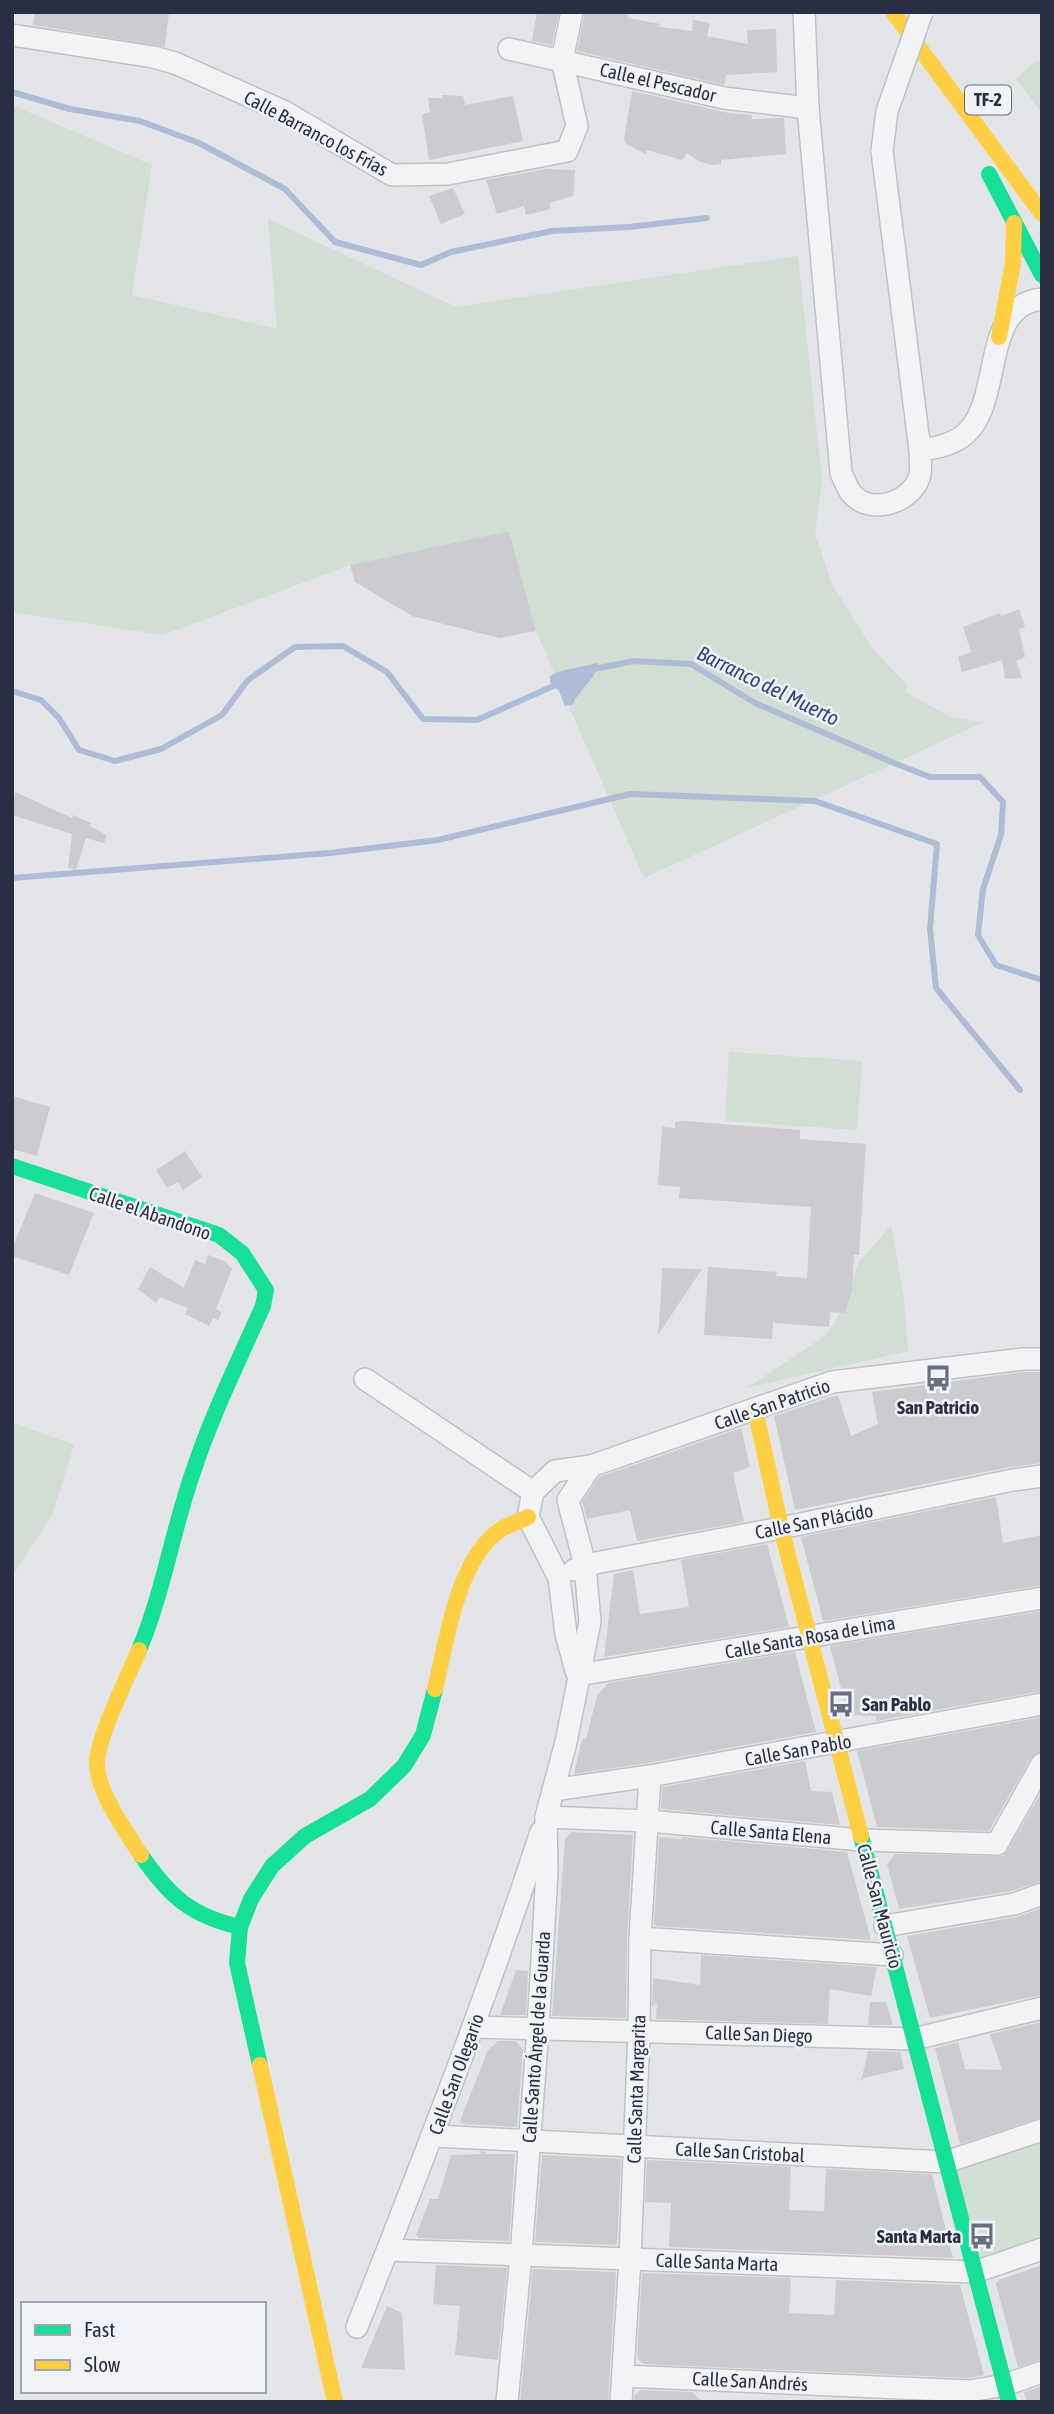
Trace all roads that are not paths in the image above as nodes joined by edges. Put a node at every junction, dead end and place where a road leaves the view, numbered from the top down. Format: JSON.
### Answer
{"nodes":[{"id":1,"x":572,"y":12,"type":"edge"},
{"id":2,"x":804,"y":12,"type":"edge"},
{"id":3,"x":893,"y":12,"type":"edge"},
{"id":4,"x":927,"y":16,"type":"edge"},
{"id":5,"x":12,"y":35,"type":"edge"},
{"id":6,"x":509,"y":49,"type":"dead end"},
{"id":7,"x":562,"y":60,"type":"junction"},
{"id":8,"x":937,"y":73,"type":"junction"},
{"id":9,"x":808,"y":108,"type":"junction"},
{"id":10,"x":1042,"y":215,"type":"edge"},
{"id":11,"x":1014,"y":223,"type":"junction"},
{"id":12,"x":1042,"y":275,"type":"edge"},
{"id":13,"x":1042,"y":299,"type":"edge"},
{"id":14,"x":999,"y":337,"type":"junction"},
{"id":15,"x":920,"y":450,"type":"junction"},
{"id":16,"x":12,"y":1166,"type":"edge"},
{"id":17,"x":1042,"y":1359,"type":"edge"},
{"id":18,"x":365,"y":1379,"type":"dead end"},
{"id":19,"x":755,"y":1409,"type":"junction"},
{"id":20,"x":591,"y":1466,"type":"junction"},
{"id":21,"x":1042,"y":1476,"type":"edge"},
{"id":22,"x":538,"y":1488,"type":"junction"},
{"id":23,"x":568,"y":1500,"type":"junction"},
{"id":24,"x":528,"y":1517,"type":"junction"},
{"id":25,"x":781,"y":1528,"type":"junction"},
{"id":26,"x":585,"y":1564,"type":"junction"},
{"id":27,"x":559,"y":1578,"type":"junction"},
{"id":28,"x":1042,"y":1598,"type":"edge"},
{"id":29,"x":809,"y":1638,"type":"junction"},
{"id":30,"x":578,"y":1675,"type":"junction"},
{"id":31,"x":1042,"y":1704,"type":"edge"},
{"id":32,"x":837,"y":1743,"type":"junction"},
{"id":33,"x":1042,"y":1764,"type":"edge"},
{"id":34,"x":650,"y":1776,"type":"junction"},
{"id":35,"x":553,"y":1790,"type":"junction"},
{"id":36,"x":546,"y":1817,"type":"junction"},
{"id":37,"x":648,"y":1822,"type":"junction"},
{"id":38,"x":862,"y":1840,"type":"junction"},
{"id":39,"x":1042,"y":1894,"type":"edge"},
{"id":40,"x":515,"y":1910,"type":"junction"},
{"id":41,"x":544,"y":1915,"type":"junction"},
{"id":42,"x":885,"y":1926,"type":"junction"},
{"id":43,"x":240,"y":1927,"type":"junction"},
{"id":44,"x":640,"y":1938,"type":"junction"},
{"id":45,"x":892,"y":1955,"type":"junction"},
{"id":46,"x":1042,"y":2008,"type":"edge"},
{"id":47,"x":473,"y":2027,"type":"junction"},
{"id":48,"x":538,"y":2029,"type":"junction"},
{"id":49,"x":639,"y":2031,"type":"junction"},
{"id":50,"x":914,"y":2039,"type":"junction"},
{"id":51,"x":1042,"y":2130,"type":"edge"},
{"id":52,"x":434,"y":2136,"type":"junction"},
{"id":53,"x":529,"y":2139,"type":"junction"},
{"id":54,"x":634,"y":2147,"type":"junction"},
{"id":55,"x":946,"y":2162,"type":"junction"},
{"id":56,"x":1042,"y":2249,"type":"edge"},
{"id":57,"x":388,"y":2250,"type":"junction"},
{"id":58,"x":521,"y":2255,"type":"junction"},
{"id":59,"x":630,"y":2259,"type":"junction"},
{"id":60,"x":975,"y":2272,"type":"junction"},
{"id":61,"x":357,"y":2327,"type":"dead end"},
{"id":62,"x":1042,"y":2372,"type":"edge"},
{"id":63,"x":623,"y":2376,"type":"junction"},
{"id":64,"x":1007,"y":2393,"type":"edge"},
{"id":65,"x":335,"y":2402,"type":"edge"},
{"id":66,"x":507,"y":2402,"type":"edge"},
{"id":67,"x":621,"y":2402,"type":"edge"}],
"edges":[{"from":1,"to":7,"type":"street","name":"Calle Barranco los Frías"},
{"from":2,"to":9,"type":"street"},
{"from":3,"to":8,"type":"main road","number":"TF-2"},
{"from":4,"to":15,"type":"street","bridge":true},
{"from":5,"to":7,"type":"street","name":"Calle Barranco los Frías"},
{"from":6,"to":7,"type":"street","name":"Calle el Pescador"},
{"from":7,"to":9,"type":"street","name":"Calle el Pescador"},
{"from":8,"to":10,"type":"main road","number":"TF-2"},
{"from":8,"to":11,"type":"main road"},
{"from":9,"to":15,"type":"street"},
{"from":11,"to":12,"type":"main road"},
{"from":11,"to":14,"type":"main road"},
{"from":13,"to":14,"type":"street"},
{"from":14,"to":15,"type":"street"},
{"from":16,"to":43,"type":"main road","name":"Calle el Abandono"},
{"from":17,"to":19,"type":"street","name":"Calle San Patricio"},
{"from":18,"to":22,"type":"street"},
{"from":19,"to":20,"type":"street","name":"Calle San Patricio"},
{"from":19,"to":25,"type":"main road","name":"Calle San Mauricio"},
{"from":20,"to":22,"type":"street"},
{"from":20,"to":23,"type":"street"},
{"from":21,"to":25,"type":"street","name":"Calle San Plácido"},
{"from":22,"to":23,"type":"street"},
{"from":22,"to":24,"type":"street"},
{"from":23,"to":26,"type":"street","name":"Calle Santo Ángel de la Guarda"},
{"from":24,"to":27,"type":"street","name":"Calle Santo Ángel de la Guarda"},
{"from":24,"to":43,"type":"main road"},
{"from":25,"to":26,"type":"street","name":"Calle San Plácido"},
{"from":25,"to":29,"type":"main road","name":"Calle San Mauricio"},
{"from":26,"to":27,"type":"street","name":"Calle San Plácido"},
{"from":26,"to":30,"type":"street","name":"Calle Santo Ángel de la Guarda"},
{"from":27,"to":30,"type":"street","name":"Calle Santo Ángel de la Guarda"},
{"from":28,"to":29,"type":"street","name":"Calle Santa Rosa de Lima"},
{"from":29,"to":30,"type":"street","name":"Calle Santa Rosa de Lima"},
{"from":29,"to":32,"type":"main road","name":"Calle San Mauricio"},
{"from":30,"to":35,"type":"street","name":"Calle Santo Ángel de la Guarda"},
{"from":31,"to":32,"type":"street","name":"Calle San Pablo"},
{"from":32,"to":34,"type":"street","name":"Calle San Pablo"},
{"from":32,"to":38,"type":"main road","name":"Calle San Mauricio"},
{"from":33,"to":38,"type":"street","name":"Calle Santa Elena"},
{"from":34,"to":35,"type":"street","name":"Calle San Pablo"},
{"from":34,"to":37,"type":"street","name":"Calle Santa Margarita"},
{"from":35,"to":36,"type":"street","name":"Calle Santo Ángel de la Guarda"},
{"from":36,"to":37,"type":"street","name":"Calle Santa Elena"},
{"from":36,"to":40,"type":"street","name":"Calle San Olegario"},
{"from":36,"to":41,"type":"street","name":"Calle Santo Ángel de la Guarda"},
{"from":37,"to":38,"type":"street","name":"Calle Santa Elena"},
{"from":37,"to":44,"type":"street","name":"Calle Santa Margarita"},
{"from":38,"to":42,"type":"main road","name":"Calle San Mauricio"},
{"from":39,"to":42,"type":"street"},
{"from":40,"to":41,"type":"street"},
{"from":40,"to":47,"type":"street","name":"Calle San Olegario"},
{"from":41,"to":48,"type":"street","name":"Calle Santo Ángel de la Guarda"},
{"from":42,"to":45,"type":"main road","name":"Calle San Mauricio"},
{"from":43,"to":65,"type":"main road"},
{"from":44,"to":45,"type":"street"},
{"from":44,"to":49,"type":"street","name":"Calle Santa Margarita"},
{"from":45,"to":50,"type":"main road","name":"Calle San Mauricio"},
{"from":46,"to":50,"type":"street","name":"Calle San Diego"},
{"from":47,"to":48,"type":"street","name":"Calle San Diego"},
{"from":47,"to":52,"type":"street","name":"Calle San Olegario"},
{"from":48,"to":49,"type":"street","name":"Calle San Diego"},
{"from":48,"to":53,"type":"street","name":"Calle Santo Ángel de la Guarda"},
{"from":49,"to":50,"type":"street","name":"Calle San Diego"},
{"from":49,"to":54,"type":"street","name":"Calle Santa Margarita"},
{"from":50,"to":55,"type":"main road","name":"Calle San Mauricio"},
{"from":51,"to":55,"type":"street","name":"Calle San Cristobal"},
{"from":52,"to":53,"type":"street","name":"Calle San Cristobal"},
{"from":52,"to":57,"type":"street","name":"Calle San Olegario"},
{"from":53,"to":54,"type":"street","name":"Calle San Cristobal"},
{"from":53,"to":58,"type":"street","name":"Calle Santo Ángel de la Guarda"},
{"from":54,"to":55,"type":"street","name":"Calle San Cristobal"},
{"from":54,"to":59,"type":"street","name":"Calle Santa Margarita"},
{"from":55,"to":60,"type":"main road","name":"Calle San Mauricio"},
{"from":56,"to":60,"type":"street","name":"Calle Santa Marta"},
{"from":57,"to":58,"type":"street","name":"Calle Santa Marta"},
{"from":57,"to":61,"type":"street","name":"Calle San Olegario"},
{"from":58,"to":59,"type":"street","name":"Calle Santa Marta"},
{"from":58,"to":66,"type":"street","name":"Calle Santo Ángel de la Guarda"},
{"from":59,"to":60,"type":"street","name":"Calle Santa Marta"},
{"from":59,"to":63,"type":"street","name":"Calle Santa Margarita"},
{"from":60,"to":64,"type":"main road","name":"Calle San Mauricio"},
{"from":62,"to":64,"type":"street","name":"Calle San Andrés"},
{"from":63,"to":64,"type":"street","name":"Calle San Andrés"},
{"from":63,"to":67,"type":"street","name":"Calle Santa Margarita"}]}
